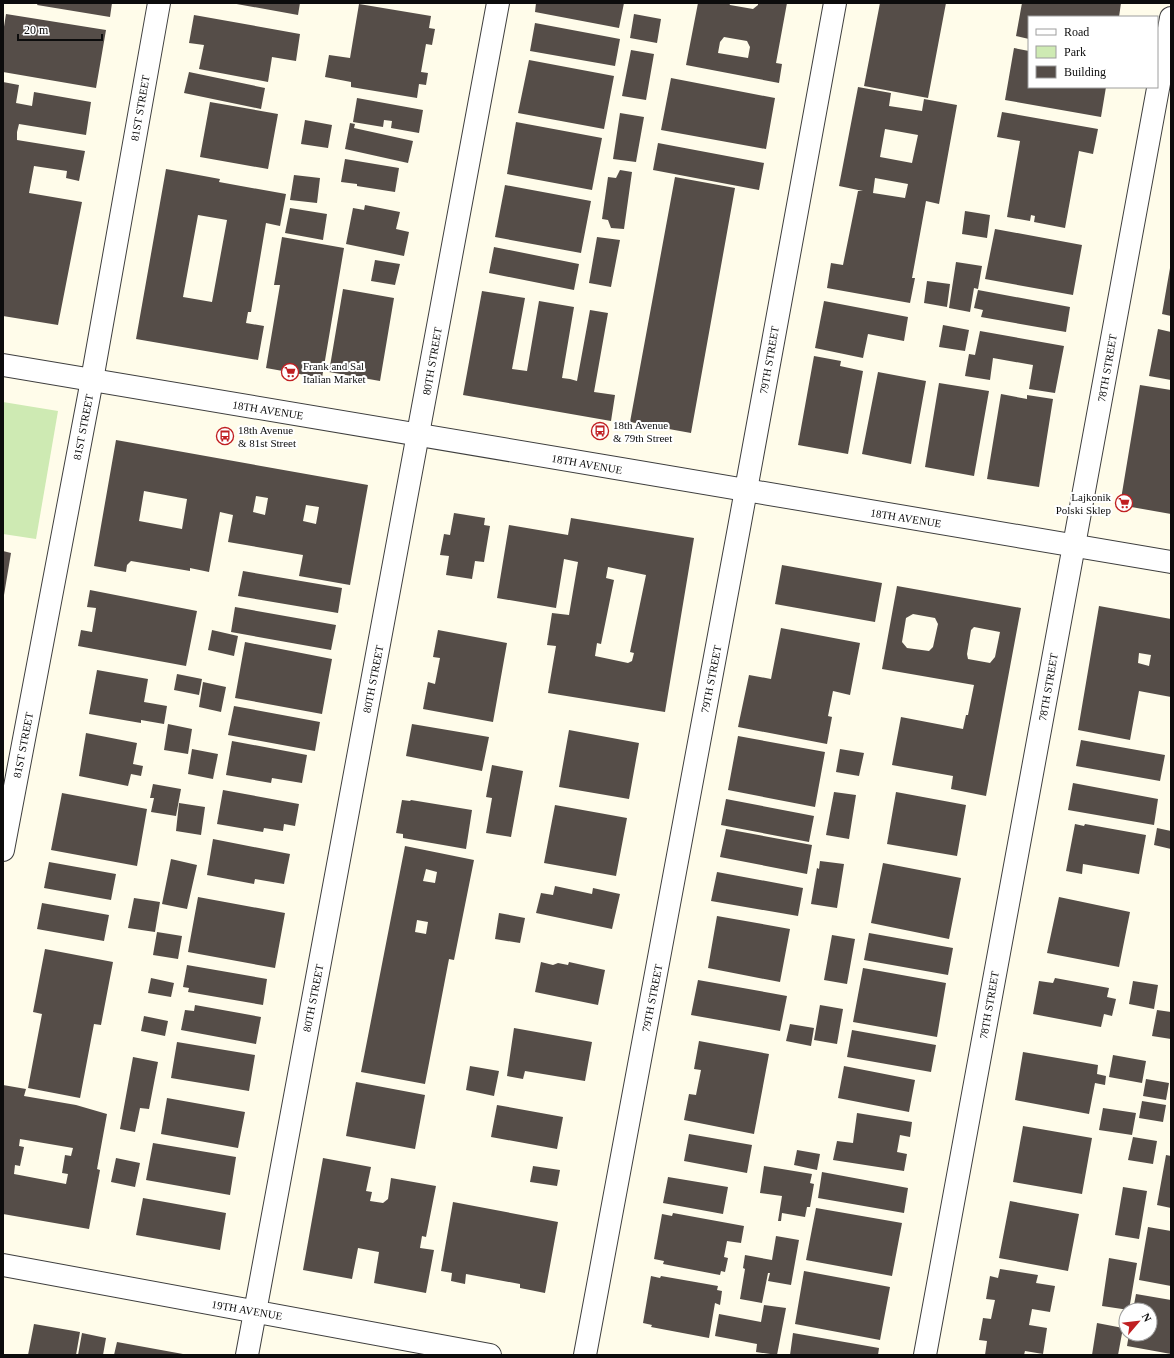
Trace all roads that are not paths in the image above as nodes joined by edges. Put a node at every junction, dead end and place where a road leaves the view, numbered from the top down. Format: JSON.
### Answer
{"nodes":[{"id":1,"x":159,"y":3,"type":"edge"},
{"id":2,"x":498,"y":3,"type":"edge"},
{"id":3,"x":835,"y":3,"type":"edge"},
{"id":4,"x":1171,"y":18,"type":"edge"},
{"id":5,"x":3,"y":365,"type":"edge"},
{"id":6,"x":92,"y":380,"type":"junction"},
{"id":7,"x":419,"y":434,"type":"junction"},
{"id":8,"x":746,"y":489,"type":"junction"},
{"id":9,"x":1074,"y":545,"type":"junction"},
{"id":10,"x":1171,"y":562,"type":"edge"},
{"id":11,"x":3,"y":850,"type":"edge"},
{"id":12,"x":3,"y":1265,"type":"edge"},
{"id":13,"x":255,"y":1311,"type":"junction"},
{"id":14,"x":247,"y":1355,"type":"edge"},
{"id":15,"x":490,"y":1355,"type":"edge"},
{"id":16,"x":585,"y":1355,"type":"edge"},
{"id":17,"x":925,"y":1355,"type":"edge"}],
"edges":[{"from":1,"to":6,"type":"street","name":"81ST STREET"},
{"from":2,"to":7,"type":"street","name":"80TH STREET"},
{"from":3,"to":8,"type":"street","name":"79TH STREET"},
{"from":4,"to":9,"type":"street","name":"78TH STREET"},
{"from":5,"to":6,"type":"street","name":"18TH AVENUE"},
{"from":6,"to":7,"type":"street","name":"18TH AVENUE"},
{"from":6,"to":11,"type":"street","name":"81ST STREET"},
{"from":7,"to":8,"type":"street","name":"18TH AVENUE"},
{"from":7,"to":13,"type":"street","name":"80TH STREET"},
{"from":8,"to":9,"type":"street","name":"18TH AVENUE"},
{"from":8,"to":16,"type":"street","name":"79TH STREET"},
{"from":9,"to":10,"type":"street","name":"18TH AVENUE"},
{"from":9,"to":17,"type":"street","name":"78TH STREET"},
{"from":12,"to":13,"type":"street","name":"19TH AVENUE"},
{"from":13,"to":14,"type":"street","name":"80TH STREET"},
{"from":13,"to":15,"type":"street","name":"19TH AVENUE"}]}
